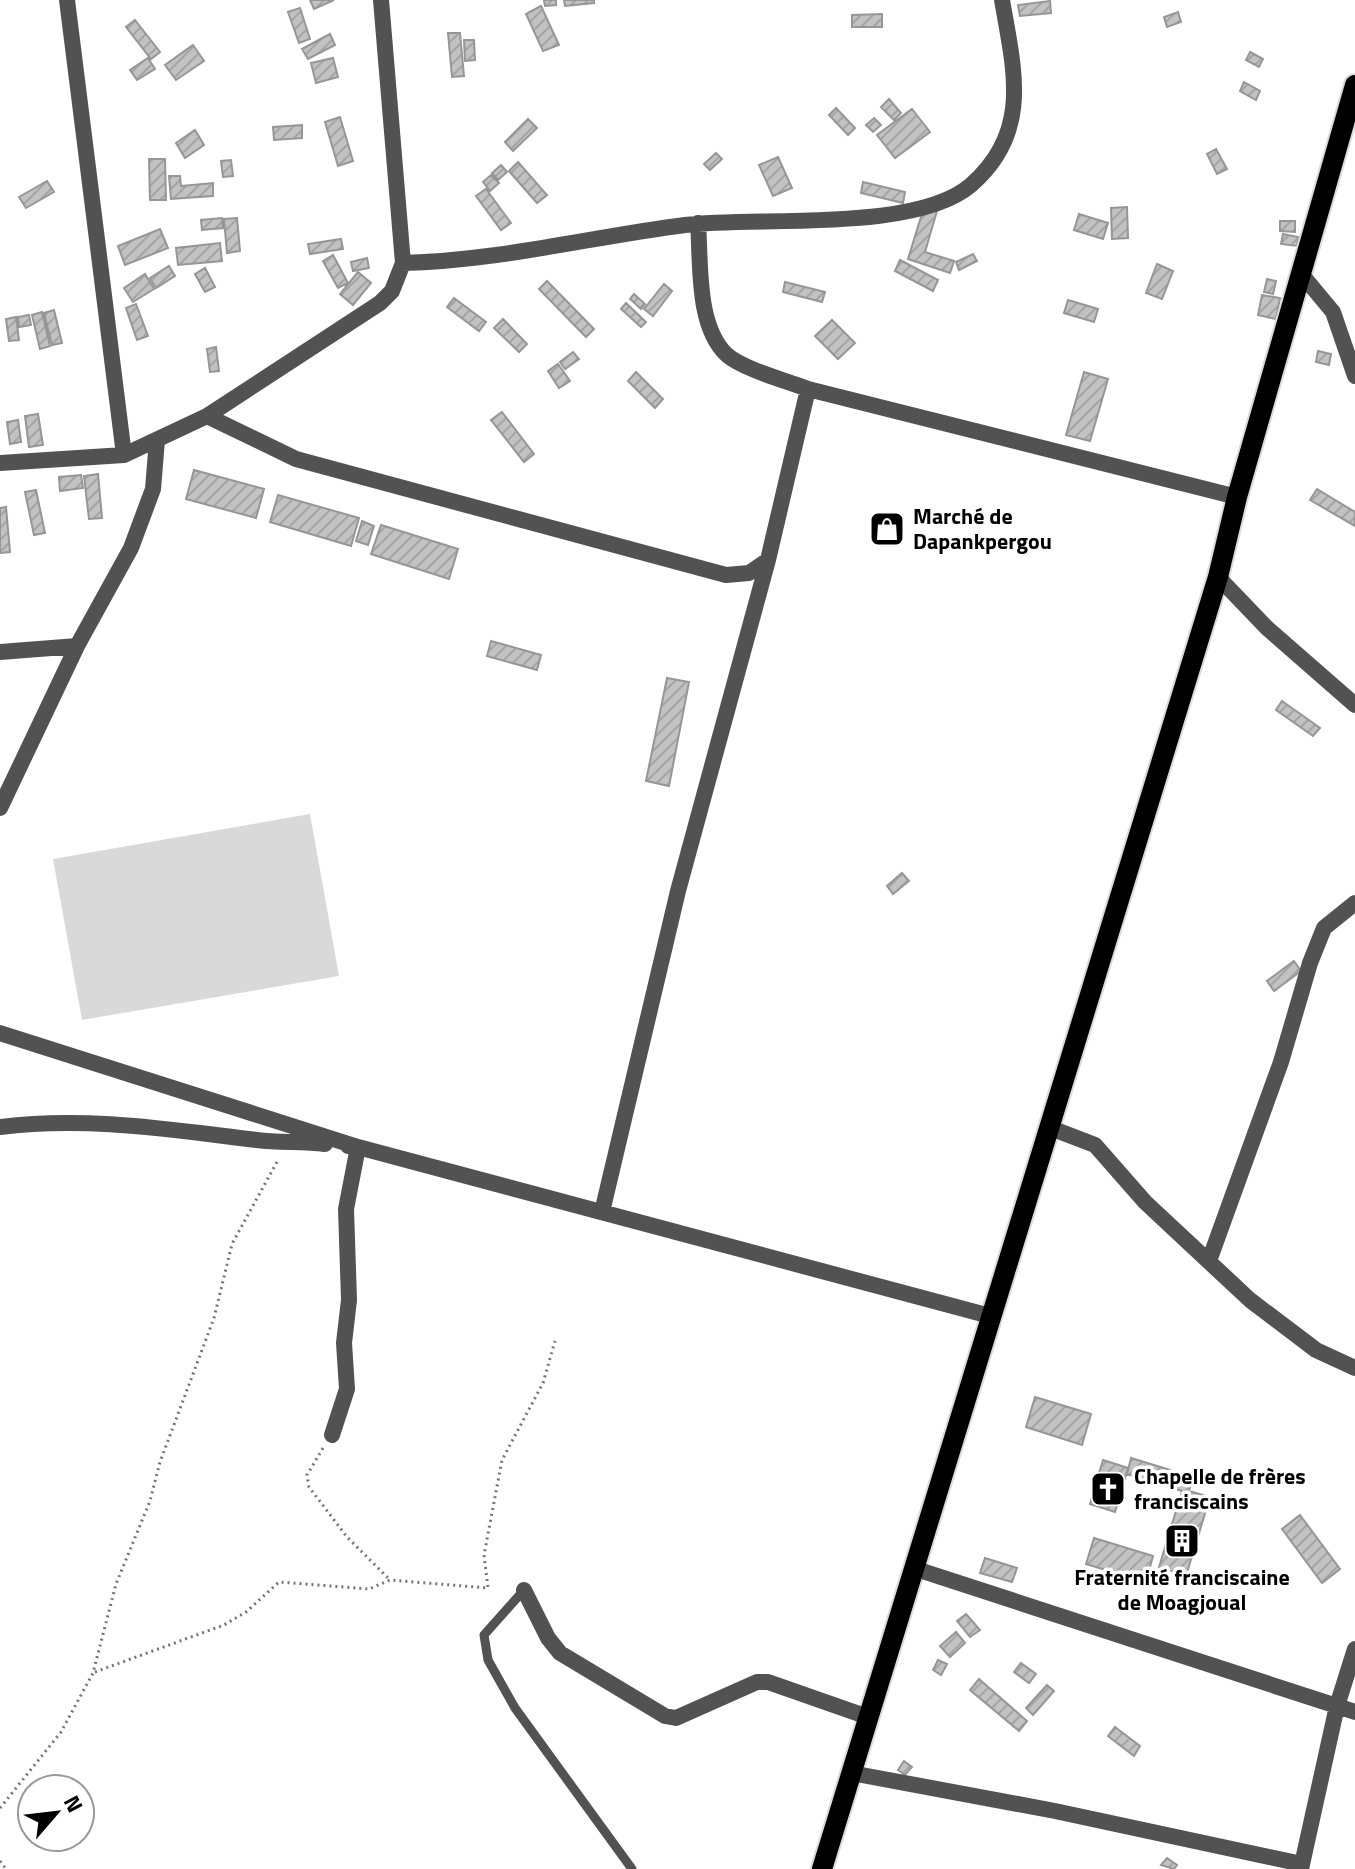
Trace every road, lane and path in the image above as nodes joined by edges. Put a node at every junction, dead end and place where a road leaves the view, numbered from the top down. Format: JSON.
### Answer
{"nodes":[{"id":1,"x":67,"y":0,"type":"edge"},
{"id":2,"x":381,"y":0,"type":"edge"},
{"id":3,"x":1002,"y":0,"type":"edge"},
{"id":4,"x":1355,"y":85,"type":"edge"},
{"id":5,"x":698,"y":223,"type":"junction"},
{"id":6,"x":403,"y":263,"type":"junction"},
{"id":7,"x":1303,"y":276,"type":"junction"},
{"id":8,"x":1355,"y":376,"type":"edge"},
{"id":9,"x":808,"y":389,"type":"junction"},
{"id":10,"x":207,"y":416,"type":"junction"},
{"id":11,"x":157,"y":440,"type":"junction"},
{"id":12,"x":124,"y":455,"type":"junction"},
{"id":13,"x":0,"y":463,"type":"edge"},
{"id":14,"x":1237,"y":497,"type":"junction"},
{"id":15,"x":768,"y":560,"type":"junction"},
{"id":16,"x":1218,"y":577,"type":"junction"},
{"id":17,"x":77,"y":646,"type":"junction"},
{"id":18,"x":0,"y":652,"type":"edge"},
{"id":19,"x":1355,"y":705,"type":"edge"},
{"id":20,"x":0,"y":808,"type":"edge"},
{"id":21,"x":1355,"y":903,"type":"edge"},
{"id":22,"x":0,"y":1033,"type":"edge"},
{"id":23,"x":0,"y":1127,"type":"edge"},
{"id":24,"x":1048,"y":1127,"type":"junction"},
{"id":25,"x":292,"y":1140,"type":"junction"},
{"id":26,"x":358,"y":1147,"type":"junction"},
{"id":27,"x":602,"y":1212,"type":"junction"},
{"id":28,"x":1209,"y":1261,"type":"junction"},
{"id":29,"x":990,"y":1316,"type":"junction"},
{"id":30,"x":555,"y":1341,"type":"dead end"},
{"id":31,"x":1355,"y":1368,"type":"edge"},
{"id":32,"x":332,"y":1435,"type":"joint"},
{"id":33,"x":913,"y":1568,"type":"junction"},
{"id":34,"x":390,"y":1580,"type":"junction"},
{"id":35,"x":524,"y":1590,"type":"joint"},
{"id":36,"x":1355,"y":1649,"type":"edge"},
{"id":37,"x":93,"y":1673,"type":"junction"},
{"id":38,"x":1337,"y":1706,"type":"junction"},
{"id":39,"x":1355,"y":1712,"type":"edge"},
{"id":40,"x":868,"y":1717,"type":"junction"},
{"id":41,"x":851,"y":1773,"type":"junction"},
{"id":42,"x":0,"y":1808,"type":"edge"},
{"id":43,"x":0,"y":1861,"type":"edge"},
{"id":44,"x":1301,"y":1866,"type":"edge"},
{"id":45,"x":6,"y":1869,"type":"edge"},
{"id":46,"x":632,"y":1869,"type":"edge"},
{"id":47,"x":822,"y":1869,"type":"edge"}],
"edges":[{"from":1,"to":12,"type":"street"},
{"from":2,"to":6,"type":"street"},
{"from":3,"to":5,"type":"street"},
{"from":4,"to":7,"type":"main road"},
{"from":5,"to":6,"type":"street"},
{"from":5,"to":9,"type":"street"},
{"from":6,"to":10,"type":"street"},
{"from":7,"to":8,"type":"street"},
{"from":7,"to":14,"type":"main road"},
{"from":9,"to":14,"type":"street"},
{"from":9,"to":15,"type":"street"},
{"from":10,"to":11,"type":"street"},
{"from":10,"to":15,"type":"street"},
{"from":11,"to":12,"type":"street"},
{"from":11,"to":17,"type":"street"},
{"from":12,"to":13,"type":"street"},
{"from":14,"to":16,"type":"main road"},
{"from":15,"to":27,"type":"street"},
{"from":16,"to":19,"type":"street"},
{"from":16,"to":24,"type":"main road"},
{"from":17,"to":18,"type":"street"},
{"from":17,"to":20,"type":"street"},
{"from":21,"to":28,"type":"street"},
{"from":22,"to":26,"type":"street"},
{"from":23,"to":25,"type":"street"},
{"from":24,"to":28,"type":"street"},
{"from":24,"to":29,"type":"main road"},
{"from":25,"to":26,"type":"street"},
{"from":25,"to":37,"type":"path"},
{"from":26,"to":27,"type":"street"},
{"from":26,"to":32,"type":"street"},
{"from":27,"to":29,"type":"street"},
{"from":28,"to":31,"type":"street"},
{"from":29,"to":33,"type":"main road"},
{"from":30,"to":34,"type":"path"},
{"from":32,"to":34,"type":"path"},
{"from":33,"to":38,"type":"street"},
{"from":33,"to":40,"type":"main road"},
{"from":34,"to":37,"type":"path"},
{"from":35,"to":40,"type":"street"},
{"from":35,"to":46,"type":"lane"},
{"from":36,"to":38,"type":"street"},
{"from":37,"to":42,"type":"path"},
{"from":38,"to":39,"type":"street"},
{"from":38,"to":44,"type":"street"},
{"from":40,"to":41,"type":"main road"},
{"from":41,"to":44,"type":"street"},
{"from":41,"to":47,"type":"main road"},
{"from":43,"to":45,"type":"path"}]}
